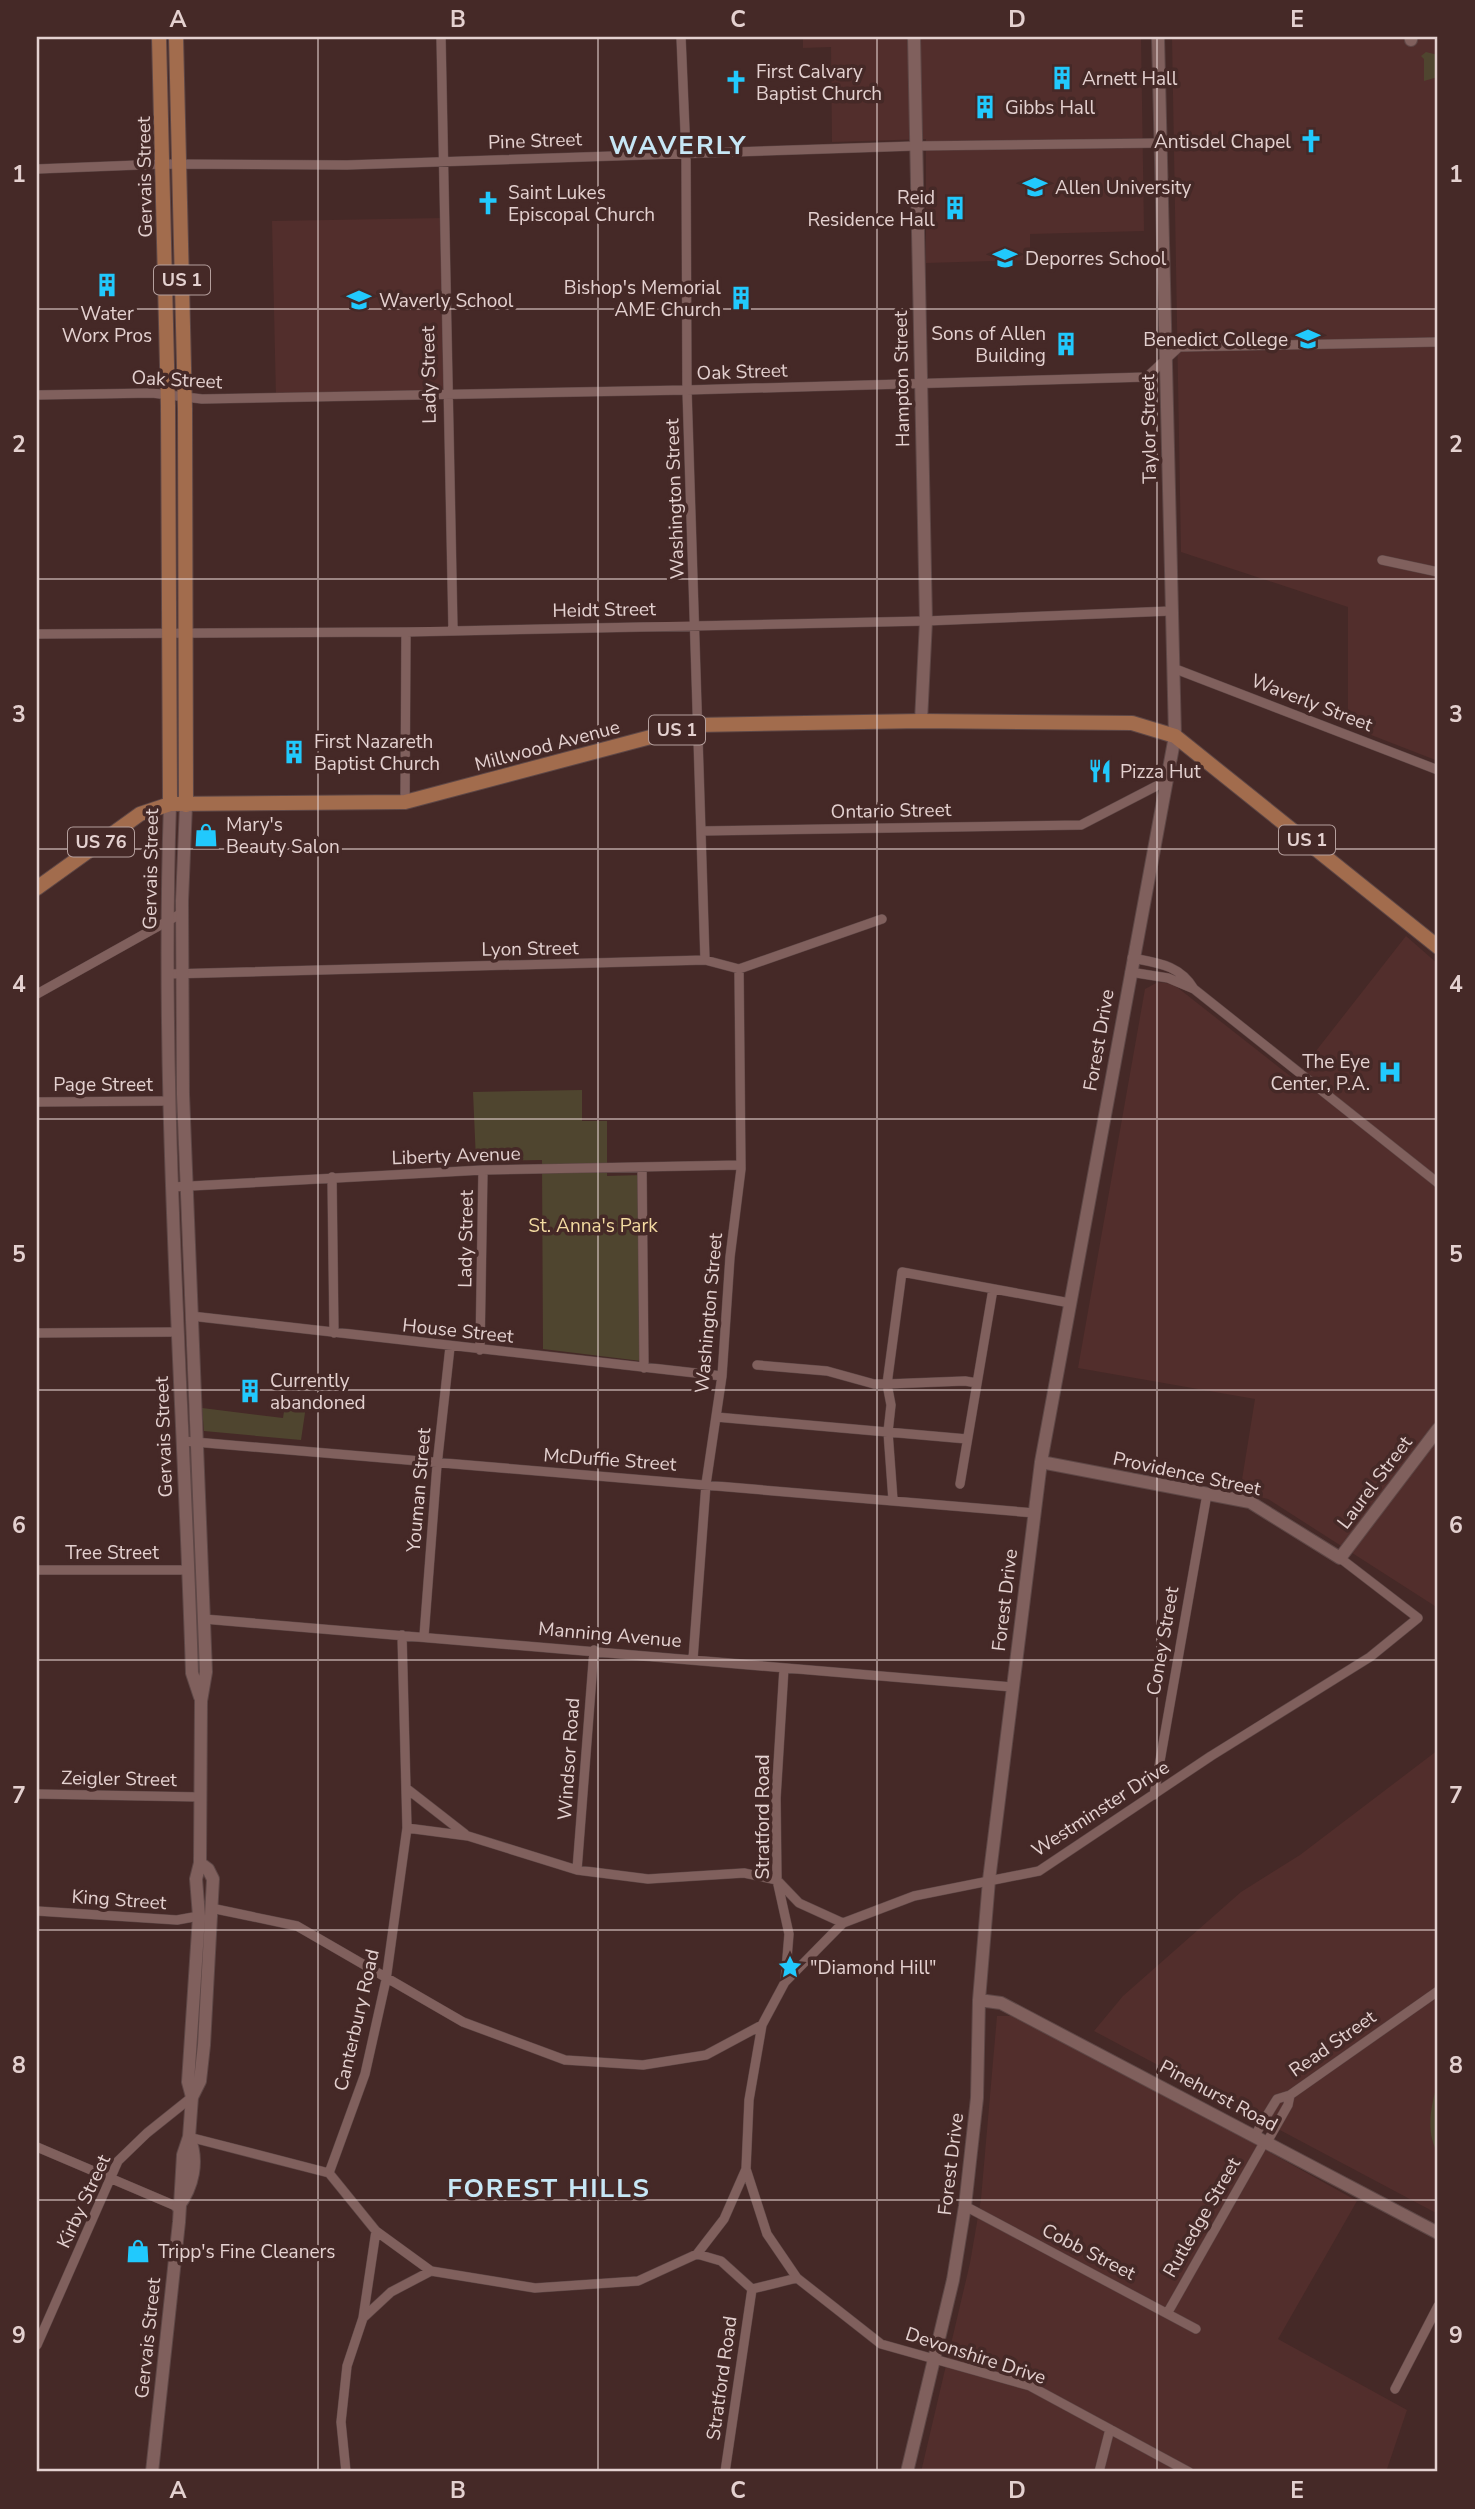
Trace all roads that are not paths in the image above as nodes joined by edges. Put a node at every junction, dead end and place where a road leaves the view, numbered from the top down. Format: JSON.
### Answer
{"nodes":[{"id":1,"x":159,"y":37,"type":"edge"},
{"id":2,"x":176,"y":37,"type":"edge"},
{"id":3,"x":441,"y":37,"type":"edge"},
{"id":4,"x":681,"y":37,"type":"edge"},
{"id":5,"x":914,"y":37,"type":"edge"},
{"id":6,"x":1158,"y":37,"type":"edge"},
{"id":7,"x":1161,"y":143,"type":"junction"},
{"id":8,"x":915,"y":146,"type":"junction"},
{"id":9,"x":686,"y":154,"type":"junction"},
{"id":10,"x":442,"y":160,"type":"junction"},
{"id":11,"x":164,"y":164,"type":"junction"},
{"id":12,"x":179,"y":164,"type":"junction"},
{"id":13,"x":37,"y":169,"type":"edge"},
{"id":14,"x":1438,"y":342,"type":"edge"},
{"id":15,"x":1166,"y":360,"type":"junction"},
{"id":16,"x":920,"y":383,"type":"junction"},
{"id":17,"x":687,"y":390,"type":"junction"},
{"id":18,"x":167,"y":393,"type":"junction"},
{"id":19,"x":446,"y":394,"type":"junction"},
{"id":20,"x":37,"y":395,"type":"edge"},
{"id":21,"x":185,"y":396,"type":"junction"},
{"id":22,"x":1382,"y":560,"type":"dead end"},
{"id":23,"x":1438,"y":572,"type":"edge"},
{"id":24,"x":1171,"y":611,"type":"junction"},
{"id":25,"x":926,"y":621,"type":"junction"},
{"id":26,"x":696,"y":625,"type":"junction"},
{"id":27,"x":453,"y":629,"type":"junction"},
{"id":28,"x":167,"y":631,"type":"junction"},
{"id":29,"x":186,"y":632,"type":"junction"},
{"id":30,"x":406,"y":632,"type":"junction"},
{"id":31,"x":37,"y":634,"type":"edge"},
{"id":32,"x":1173,"y":668,"type":"junction"},
{"id":33,"x":921,"y":721,"type":"junction"},
{"id":34,"x":696,"y":725,"type":"junction"},
{"id":35,"x":1175,"y":736,"type":"junction"},
{"id":36,"x":1438,"y":770,"type":"edge"},
{"id":37,"x":1166,"y":781,"type":"junction"},
{"id":38,"x":405,"y":802,"type":"junction"},
{"id":39,"x":170,"y":804,"type":"junction"},
{"id":40,"x":186,"y":805,"type":"junction"},
{"id":41,"x":702,"y":831,"type":"junction"},
{"id":42,"x":37,"y":888,"type":"edge"},
{"id":43,"x":182,"y":913,"type":"junction"},
{"id":44,"x":882,"y":919,"type":"dead end"},
{"id":45,"x":168,"y":921,"type":"junction"},
{"id":46,"x":1438,"y":947,"type":"edge"},
{"id":47,"x":1132,"y":958,"type":"junction"},
{"id":48,"x":705,"y":960,"type":"junction"},
{"id":49,"x":739,"y":969,"type":"junction"},
{"id":50,"x":1130,"y":972,"type":"junction"},
{"id":51,"x":175,"y":973,"type":"junction"},
{"id":52,"x":1195,"y":989,"type":"junction"},
{"id":53,"x":37,"y":994,"type":"edge"},
{"id":54,"x":169,"y":1101,"type":"junction"},
{"id":55,"x":37,"y":1102,"type":"edge"},
{"id":56,"x":741,"y":1164,"type":"junction"},
{"id":57,"x":642,"y":1168,"type":"junction"},
{"id":58,"x":484,"y":1170,"type":"junction"},
{"id":59,"x":332,"y":1177,"type":"junction"},
{"id":60,"x":1438,"y":1183,"type":"edge"},
{"id":61,"x":187,"y":1185,"type":"junction"},
{"id":62,"x":172,"y":1187,"type":"junction"},
{"id":63,"x":993,"y":1289,"type":"junction"},
{"id":64,"x":1070,"y":1303,"type":"junction"},
{"id":65,"x":191,"y":1316,"type":"junction"},
{"id":66,"x":177,"y":1332,"type":"junction"},
{"id":67,"x":37,"y":1333,"type":"edge"},
{"id":68,"x":334,"y":1333,"type":"junction"},
{"id":69,"x":450,"y":1348,"type":"junction"},
{"id":70,"x":480,"y":1350,"type":"junction"},
{"id":71,"x":757,"y":1365,"type":"dead end"},
{"id":72,"x":644,"y":1368,"type":"junction"},
{"id":73,"x":722,"y":1376,"type":"junction"},
{"id":74,"x":978,"y":1383,"type":"junction"},
{"id":75,"x":887,"y":1384,"type":"junction"},
{"id":76,"x":716,"y":1418,"type":"junction"},
{"id":77,"x":1438,"y":1429,"type":"edge"},
{"id":78,"x":888,"y":1432,"type":"junction"},
{"id":79,"x":967,"y":1439,"type":"junction"},
{"id":80,"x":183,"y":1441,"type":"junction"},
{"id":81,"x":197,"y":1443,"type":"junction"},
{"id":82,"x":1041,"y":1462,"type":"junction"},
{"id":83,"x":436,"y":1465,"type":"junction"},
{"id":84,"x":706,"y":1484,"type":"junction"},
{"id":85,"x":960,"y":1484,"type":"dead end"},
{"id":86,"x":1207,"y":1494,"type":"junction"},
{"id":87,"x":892,"y":1500,"type":"junction"},
{"id":88,"x":1035,"y":1513,"type":"junction"},
{"id":89,"x":1340,"y":1558,"type":"junction"},
{"id":90,"x":37,"y":1570,"type":"edge"},
{"id":91,"x":187,"y":1570,"type":"junction"},
{"id":92,"x":1418,"y":1618,"type":"joint"},
{"id":93,"x":204,"y":1619,"type":"junction"},
{"id":94,"x":402,"y":1635,"type":"junction"},
{"id":95,"x":424,"y":1636,"type":"junction"},
{"id":96,"x":594,"y":1650,"type":"junction"},
{"id":97,"x":693,"y":1659,"type":"junction"},
{"id":98,"x":784,"y":1668,"type":"junction"},
{"id":99,"x":1012,"y":1687,"type":"junction"},
{"id":100,"x":201,"y":1701,"type":"junction"},
{"id":101,"x":406,"y":1788,"type":"junction"},
{"id":102,"x":37,"y":1794,"type":"edge"},
{"id":103,"x":1154,"y":1796,"type":"junction"},
{"id":104,"x":201,"y":1797,"type":"junction"},
{"id":105,"x":407,"y":1828,"type":"junction"},
{"id":106,"x":468,"y":1836,"type":"junction"},
{"id":107,"x":200,"y":1863,"type":"junction"},
{"id":108,"x":577,"y":1870,"type":"junction"},
{"id":109,"x":989,"y":1880,"type":"junction"},
{"id":110,"x":777,"y":1881,"type":"junction"},
{"id":111,"x":211,"y":1908,"type":"junction"},
{"id":112,"x":37,"y":1911,"type":"edge"},
{"id":113,"x":199,"y":1916,"type":"junction"},
{"id":114,"x":843,"y":1923,"type":"junction"},
{"id":115,"x":386,"y":1980,"type":"junction"},
{"id":116,"x":785,"y":1982,"type":"junction"},
{"id":117,"x":1438,"y":1992,"type":"edge"},
{"id":118,"x":979,"y":2000,"type":"junction"},
{"id":119,"x":762,"y":2025,"type":"junction"},
{"id":120,"x":192,"y":2097,"type":"junction"},
{"id":121,"x":189,"y":2137,"type":"junction"},
{"id":122,"x":1262,"y":2139,"type":"junction"},
{"id":123,"x":37,"y":2147,"type":"edge"},
{"id":124,"x":746,"y":2169,"type":"junction"},
{"id":125,"x":329,"y":2173,"type":"junction"},
{"id":126,"x":110,"y":2179,"type":"junction"},
{"id":127,"x":965,"y":2206,"type":"junction"},
{"id":128,"x":178,"y":2207,"type":"junction"},
{"id":129,"x":376,"y":2231,"type":"junction"},
{"id":130,"x":1438,"y":2233,"type":"edge"},
{"id":131,"x":697,"y":2254,"type":"junction"},
{"id":132,"x":431,"y":2271,"type":"junction"},
{"id":133,"x":797,"y":2278,"type":"junction"},
{"id":134,"x":752,"y":2289,"type":"junction"},
{"id":135,"x":1438,"y":2306,"type":"edge"},
{"id":136,"x":1168,"y":2312,"type":"junction"},
{"id":137,"x":363,"y":2318,"type":"junction"},
{"id":138,"x":1196,"y":2329,"type":"dead end"},
{"id":139,"x":38,"y":2338,"type":"edge"},
{"id":140,"x":936,"y":2358,"type":"junction"},
{"id":141,"x":1395,"y":2389,"type":"dead end"},
{"id":142,"x":1110,"y":2429,"type":"junction"},
{"id":143,"x":152,"y":2472,"type":"edge"},
{"id":144,"x":346,"y":2472,"type":"edge"},
{"id":145,"x":725,"y":2472,"type":"edge"},
{"id":146,"x":907,"y":2472,"type":"edge"},
{"id":147,"x":1100,"y":2472,"type":"edge"},
{"id":148,"x":1189,"y":2472,"type":"edge"}],
"edges":[{"from":1,"to":11,"type":"main road","name":"Gervais Street","number":"US 1"},
{"from":2,"to":12,"type":"main road","name":"Gervais Street","number":"US 1"},
{"from":3,"to":10,"type":"street","name":"Lady Street"},
{"from":4,"to":9,"type":"street","name":"Washington Street"},
{"from":5,"to":8,"type":"main road","name":"Hampton Street"},
{"from":6,"to":7,"type":"main road","name":"Taylor Street"},
{"from":7,"to":8,"type":"street","name":"Pine Street"},
{"from":7,"to":15,"type":"main road","name":"Taylor Street"},
{"from":8,"to":9,"type":"street","name":"Pine Street"},
{"from":8,"to":16,"type":"main road","name":"Hampton Street"},
{"from":9,"to":10,"type":"street","name":"Pine Street"},
{"from":9,"to":17,"type":"street","name":"Washington Street"},
{"from":10,"to":12,"type":"street","name":"Pine Street"},
{"from":10,"to":19,"type":"street","name":"Lady Street"},
{"from":11,"to":12,"type":"street","name":"Pine Street"},
{"from":11,"to":13,"type":"street","name":"Pine Street"},
{"from":11,"to":18,"type":"main road","name":"Gervais Street","number":"US 1"},
{"from":12,"to":21,"type":"main road","name":"Gervais Street","number":"US 1"},
{"from":14,"to":15,"type":"street","name":"Oak Street"},
{"from":15,"to":16,"type":"street","name":"Oak Street"},
{"from":15,"to":24,"type":"main road","name":"Taylor Street"},
{"from":16,"to":17,"type":"street","name":"Oak Street"},
{"from":16,"to":25,"type":"main road","name":"Hampton Street"},
{"from":17,"to":19,"type":"street","name":"Oak Street"},
{"from":17,"to":26,"type":"street","name":"Washington Street"},
{"from":18,"to":20,"type":"street","name":"Oak Street"},
{"from":18,"to":21,"type":"street","name":"Oak Street"},
{"from":18,"to":28,"type":"main road","name":"Gervais Street","number":"US 1"},
{"from":19,"to":21,"type":"street","name":"Oak Street"},
{"from":19,"to":27,"type":"street","name":"Lady Street"},
{"from":21,"to":29,"type":"main road","name":"Gervais Street","number":"US 1"},
{"from":22,"to":23,"type":"street"},
{"from":24,"to":25,"type":"street","name":"Heidt Street"},
{"from":24,"to":32,"type":"main road","name":"Taylor Street"},
{"from":25,"to":26,"type":"street","name":"Heidt Street"},
{"from":25,"to":33,"type":"main road","name":"Hampton Street"},
{"from":26,"to":27,"type":"street","name":"Heidt Street"},
{"from":26,"to":34,"type":"street","name":"Washington Street"},
{"from":27,"to":30,"type":"street","name":"Heidt Street"},
{"from":28,"to":29,"type":"street","name":"Heidt Street"},
{"from":28,"to":31,"type":"street","name":"Heidt Street"},
{"from":28,"to":39,"type":"main road","name":"Gervais Street","number":"US 1"},
{"from":29,"to":30,"type":"street","name":"Heidt Street"},
{"from":29,"to":40,"type":"main road","name":"Gervais Street","number":"US 1"},
{"from":30,"to":38,"type":"street"},
{"from":32,"to":35,"type":"main road","name":"Taylor Street"},
{"from":32,"to":36,"type":"street","name":"Waverly Street"},
{"from":33,"to":34,"type":"main road","name":"Millwood Avenue","number":"US 1"},
{"from":33,"to":35,"type":"main road","name":"Millwood Avenue","number":"US 1"},
{"from":34,"to":38,"type":"main road","name":"Millwood Avenue","number":"US 1"},
{"from":34,"to":41,"type":"street","name":"Washington Street"},
{"from":35,"to":37,"type":"main road","name":"Forest Drive"},
{"from":35,"to":46,"type":"main road","number":"US 1"},
{"from":37,"to":41,"type":"street","name":"Ontario Street"},
{"from":37,"to":47,"type":"main road","name":"Forest Drive"},
{"from":38,"to":40,"type":"main road","name":"Millwood Avenue","number":"US 1"},
{"from":39,"to":40,"type":"main road","name":"Millwood Avenue","number":"US 1"},
{"from":39,"to":42,"type":"main road","name":"Millwood Avenue","number":"US 76"},
{"from":39,"to":45,"type":"main road","name":"Gervais Street"},
{"from":40,"to":43,"type":"main road","name":"Gervais Street"},
{"from":41,"to":48,"type":"street","name":"Washington Street"},
{"from":43,"to":45,"type":"street"},
{"from":43,"to":51,"type":"main road","name":"Gervais Street"},
{"from":44,"to":49,"type":"street"},
{"from":45,"to":51,"type":"main road","name":"Gervais Street"},
{"from":45,"to":53,"type":"street"},
{"from":47,"to":50,"type":"main road","name":"Forest Drive"},
{"from":47,"to":52,"type":"street"},
{"from":48,"to":49,"type":"street","name":"Lyon Street"},
{"from":48,"to":51,"type":"street","name":"Lyon Street"},
{"from":49,"to":56,"type":"street","name":"Washington Street"},
{"from":50,"to":52,"type":"street"},
{"from":50,"to":64,"type":"main road","name":"Forest Drive"},
{"from":51,"to":54,"type":"main road","name":"Gervais Street"},
{"from":51,"to":61,"type":"main road","name":"Gervais Street"},
{"from":52,"to":60,"type":"street"},
{"from":54,"to":55,"type":"street","name":"Page Street"},
{"from":54,"to":62,"type":"main road","name":"Gervais Street"},
{"from":56,"to":57,"type":"street","name":"Liberty Avenue"},
{"from":56,"to":73,"type":"street","name":"Washington Street"},
{"from":57,"to":58,"type":"street","name":"Liberty Avenue"},
{"from":57,"to":72,"type":"street"},
{"from":58,"to":59,"type":"street","name":"Liberty Avenue"},
{"from":58,"to":70,"type":"street","name":"Lady Street"},
{"from":59,"to":61,"type":"street","name":"Liberty Avenue"},
{"from":59,"to":68,"type":"street"},
{"from":61,"to":62,"type":"street","name":"Liberty Avenue"},
{"from":61,"to":65,"type":"main road","name":"Gervais Street"},
{"from":62,"to":66,"type":"main road","name":"Gervais Street"},
{"from":63,"to":64,"type":"street"},
{"from":63,"to":74,"type":"street"},
{"from":63,"to":75,"type":"street"},
{"from":64,"to":82,"type":"main road","name":"Forest Drive"},
{"from":65,"to":68,"type":"street","name":"House Street"},
{"from":65,"to":81,"type":"main road","name":"Gervais Street"},
{"from":66,"to":67,"type":"street"},
{"from":66,"to":80,"type":"main road","name":"Gervais Street"},
{"from":68,"to":69,"type":"street","name":"House Street"},
{"from":69,"to":70,"type":"street","name":"House Street"},
{"from":69,"to":83,"type":"street","name":"Youman Street"},
{"from":70,"to":72,"type":"street","name":"House Street"},
{"from":71,"to":75,"type":"street"},
{"from":72,"to":73,"type":"street","name":"House Street"},
{"from":73,"to":76,"type":"street","name":"Washington Street"},
{"from":74,"to":75,"type":"street"},
{"from":74,"to":79,"type":"street"},
{"from":75,"to":78,"type":"street"},
{"from":76,"to":78,"type":"street"},
{"from":76,"to":84,"type":"street","name":"Washington Street"},
{"from":77,"to":89,"type":"main road","name":"Laurel Street"},
{"from":78,"to":79,"type":"street"},
{"from":78,"to":87,"type":"street"},
{"from":79,"to":85,"type":"street"},
{"from":80,"to":81,"type":"street","name":"McDuffie Street"},
{"from":80,"to":91,"type":"main road","name":"Gervais Street"},
{"from":81,"to":83,"type":"street","name":"McDuffie Street"},
{"from":81,"to":93,"type":"main road","name":"Gervais Street"},
{"from":82,"to":86,"type":"main road","name":"Providence Street"},
{"from":82,"to":88,"type":"main road","name":"Forest Drive"},
{"from":83,"to":84,"type":"street","name":"McDuffie Street"},
{"from":83,"to":95,"type":"street","name":"Youman Street"},
{"from":84,"to":87,"type":"street","name":"McDuffie Street"},
{"from":84,"to":97,"type":"street","name":"Washington Street"},
{"from":86,"to":89,"type":"main road","name":"Providence Street"},
{"from":86,"to":103,"type":"street","name":"Coney Street"},
{"from":87,"to":88,"type":"street","name":"McDuffie Street"},
{"from":88,"to":99,"type":"main road","name":"Forest Drive"},
{"from":89,"to":92,"type":"street","name":"Providence Street"},
{"from":90,"to":91,"type":"street","name":"Tree Street"},
{"from":91,"to":100,"type":"main road","name":"Gervais Street"},
{"from":92,"to":103,"type":"street","name":"Westminster Drive"},
{"from":93,"to":94,"type":"street","name":"Manning Avenue"},
{"from":93,"to":100,"type":"main road","name":"Gervais Street"},
{"from":94,"to":95,"type":"street","name":"Manning Avenue"},
{"from":94,"to":101,"type":"street","name":"Canterbury Road"},
{"from":95,"to":96,"type":"street","name":"Manning Avenue"},
{"from":96,"to":97,"type":"street","name":"Manning Avenue"},
{"from":96,"to":108,"type":"street","name":"Windsor Road"},
{"from":97,"to":98,"type":"street","name":"Manning Avenue"},
{"from":98,"to":99,"type":"street","name":"Manning Avenue"},
{"from":98,"to":110,"type":"street","name":"Stratford Road"},
{"from":99,"to":109,"type":"main road","name":"Forest Drive"},
{"from":100,"to":104,"type":"main road","name":"Gervais Street"},
{"from":101,"to":105,"type":"street","name":"Canterbury Road"},
{"from":101,"to":106,"type":"street"},
{"from":102,"to":104,"type":"street","name":"Zeigler Street"},
{"from":103,"to":109,"type":"street","name":"Westminster Drive"},
{"from":104,"to":107,"type":"main road","name":"Gervais Street"},
{"from":105,"to":106,"type":"street"},
{"from":105,"to":115,"type":"street","name":"Canterbury Road"},
{"from":106,"to":108,"type":"street"},
{"from":107,"to":111,"type":"main road","name":"Gervais Street"},
{"from":107,"to":113,"type":"main road","name":"Gervais Street"},
{"from":108,"to":110,"type":"street"},
{"from":109,"to":114,"type":"street","name":"Westminster Drive"},
{"from":109,"to":118,"type":"main road","name":"Forest Drive"},
{"from":110,"to":114,"type":"street"},
{"from":110,"to":116,"type":"street","name":"Stratford Road"},
{"from":111,"to":115,"type":"street"},
{"from":111,"to":120,"type":"main road","name":"Gervais Street"},
{"from":112,"to":113,"type":"street","name":"King Street"},
{"from":113,"to":120,"type":"main road","name":"Gervais Street"},
{"from":114,"to":116,"type":"street","name":"Westminster Drive"},
{"from":115,"to":119,"type":"street"},
{"from":115,"to":125,"type":"street","name":"Canterbury Road"},
{"from":116,"to":119,"type":"street","name":"Stratford Road"},
{"from":117,"to":122,"type":"street","name":"Read Street"},
{"from":118,"to":122,"type":"main road","name":"Pinehurst Road"},
{"from":118,"to":127,"type":"main road","name":"Forest Drive"},
{"from":119,"to":124,"type":"street","name":"Stratford Road"},
{"from":120,"to":121,"type":"main road","name":"Gervais Street"},
{"from":120,"to":126,"type":"street","name":"Kirby Street"},
{"from":121,"to":125,"type":"street"},
{"from":121,"to":128,"type":"main road","name":"Gervais Street"},
{"from":122,"to":130,"type":"main road","name":"Pinehurst Road"},
{"from":122,"to":136,"type":"street","name":"Rutledge Street"},
{"from":123,"to":126,"type":"street"},
{"from":124,"to":131,"type":"street"},
{"from":124,"to":133,"type":"street","name":"Devonshire Drive"},
{"from":125,"to":129,"type":"street"},
{"from":126,"to":128,"type":"street"},
{"from":126,"to":139,"type":"street","name":"Kirby Street"},
{"from":127,"to":136,"type":"street","name":"Cobb Street"},
{"from":127,"to":140,"type":"main road","name":"Forest Drive"},
{"from":128,"to":143,"type":"main road","name":"Gervais Street"},
{"from":129,"to":132,"type":"street"},
{"from":129,"to":137,"type":"street"},
{"from":131,"to":132,"type":"street"},
{"from":131,"to":134,"type":"street"},
{"from":132,"to":137,"type":"street"},
{"from":133,"to":134,"type":"street"},
{"from":133,"to":140,"type":"street","name":"Devonshire Drive"},
{"from":134,"to":145,"type":"street","name":"Stratford Road"},
{"from":135,"to":141,"type":"street"},
{"from":136,"to":138,"type":"street","name":"Cobb Street"},
{"from":137,"to":144,"type":"street"},
{"from":140,"to":142,"type":"street","name":"Devonshire Drive"},
{"from":140,"to":146,"type":"main road","name":"Forest Drive"},
{"from":142,"to":147,"type":"street"},
{"from":142,"to":148,"type":"street","name":"Devonshire Drive"}]}
